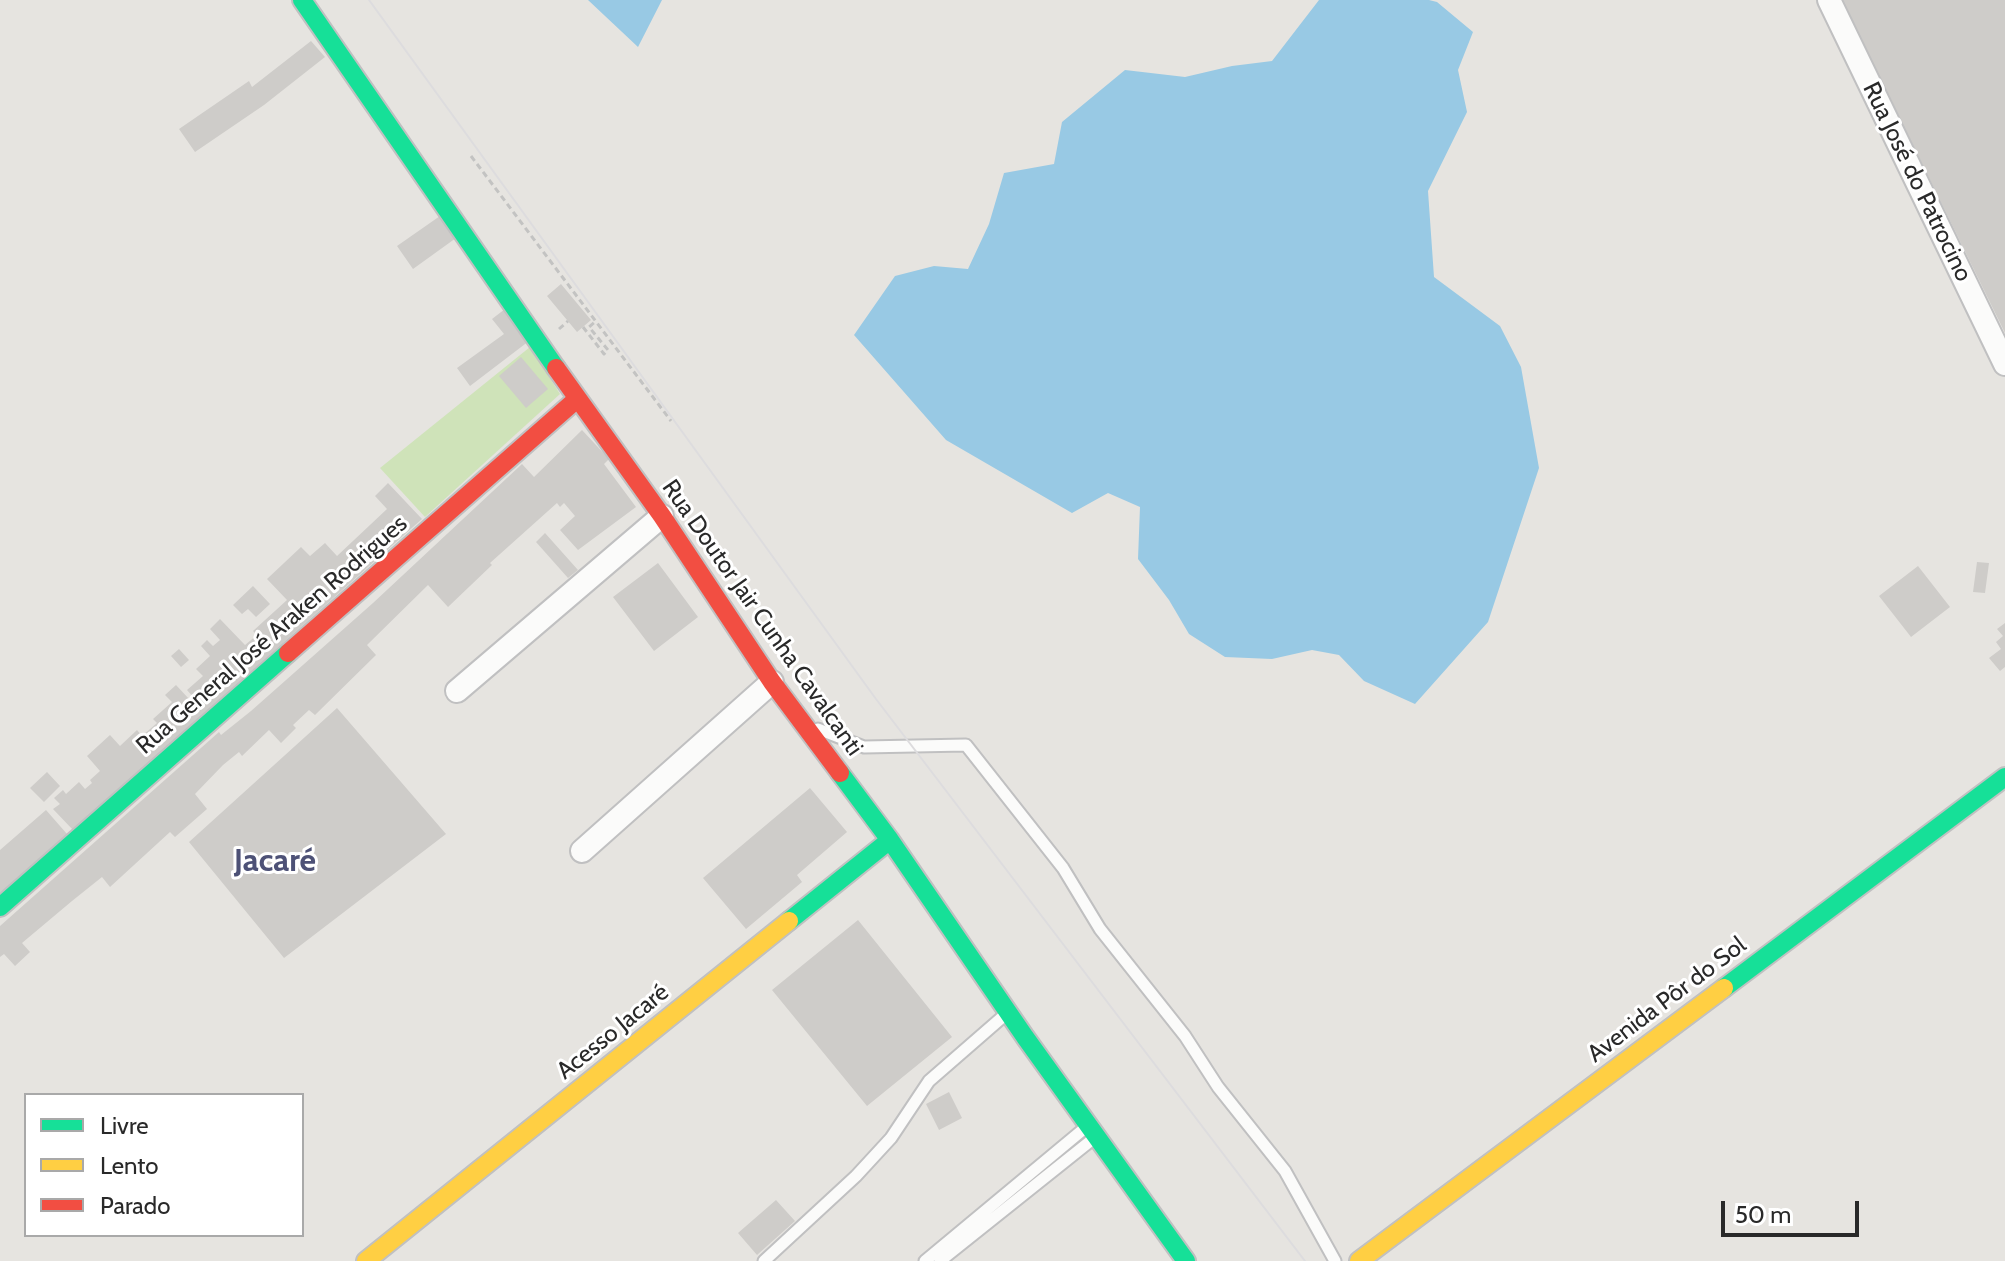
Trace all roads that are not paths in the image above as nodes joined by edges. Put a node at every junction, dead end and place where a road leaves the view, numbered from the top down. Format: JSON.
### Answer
{"nodes":[{"id":1,"x":302,"y":0,"type":"edge"},
{"id":2,"x":1829,"y":0,"type":"edge"},
{"id":3,"x":2004,"y":357,"type":"edge"},
{"id":4,"x":577,"y":399,"type":"junction"},
{"id":5,"x":662,"y":516,"type":"junction"},
{"id":6,"x":772,"y":682,"type":"junction"},
{"id":7,"x":457,"y":691,"type":"dead end"},
{"id":8,"x":805,"y":724,"type":"junction"},
{"id":9,"x":2005,"y":777,"type":"edge"},
{"id":10,"x":890,"y":840,"type":"junction"},
{"id":11,"x":582,"y":851,"type":"dead end"},
{"id":12,"x":0,"y":907,"type":"edge"},
{"id":13,"x":1008,"y":1012,"type":"junction"},
{"id":14,"x":1092,"y":1130,"type":"junction"},
{"id":15,"x":366,"y":1261,"type":"edge"},
{"id":16,"x":764,"y":1261,"type":"edge"},
{"id":17,"x":925,"y":1261,"type":"edge"},
{"id":18,"x":940,"y":1261,"type":"edge"},
{"id":19,"x":1186,"y":1261,"type":"edge"},
{"id":20,"x":1335,"y":1261,"type":"edge"},
{"id":21,"x":1359,"y":1261,"type":"edge"}],
"edges":[{"from":1,"to":4,"type":"street","name":"Rua Doutor Jair Cunha Cavalcanti"},
{"from":2,"to":3,"type":"street","name":"Rua José do Patrocino"},
{"from":4,"to":5,"type":"street","name":"Rua Doutor Jair Cunha Cavalcanti"},
{"from":4,"to":12,"type":"street","name":"Rua General José Araken Rodrigues"},
{"from":5,"to":6,"type":"street","name":"Rua Doutor Jair Cunha Cavalcanti"},
{"from":5,"to":7,"type":"street"},
{"from":6,"to":8,"type":"street","name":"Rua Doutor Jair Cunha Cavalcanti"},
{"from":6,"to":11,"type":"street"},
{"from":8,"to":10,"type":"street","name":"Rua Doutor Jair Cunha Cavalcanti"},
{"from":8,"to":20,"type":"lane"},
{"from":9,"to":21,"type":"street","name":"Avenida Pôr do Sol"},
{"from":10,"to":13,"type":"street","name":"Rua Doutor Jair Cunha Cavalcanti"},
{"from":10,"to":15,"type":"street","name":"Acesso Jacaré"},
{"from":13,"to":14,"type":"street","name":"Rua Doutor Jair Cunha Cavalcanti"},
{"from":13,"to":16,"type":"lane"},
{"from":14,"to":17,"type":"lane"},
{"from":14,"to":18,"type":"lane"},
{"from":14,"to":19,"type":"street","name":"Rua Doutor Jair Cunha Cavalcanti"}]}
